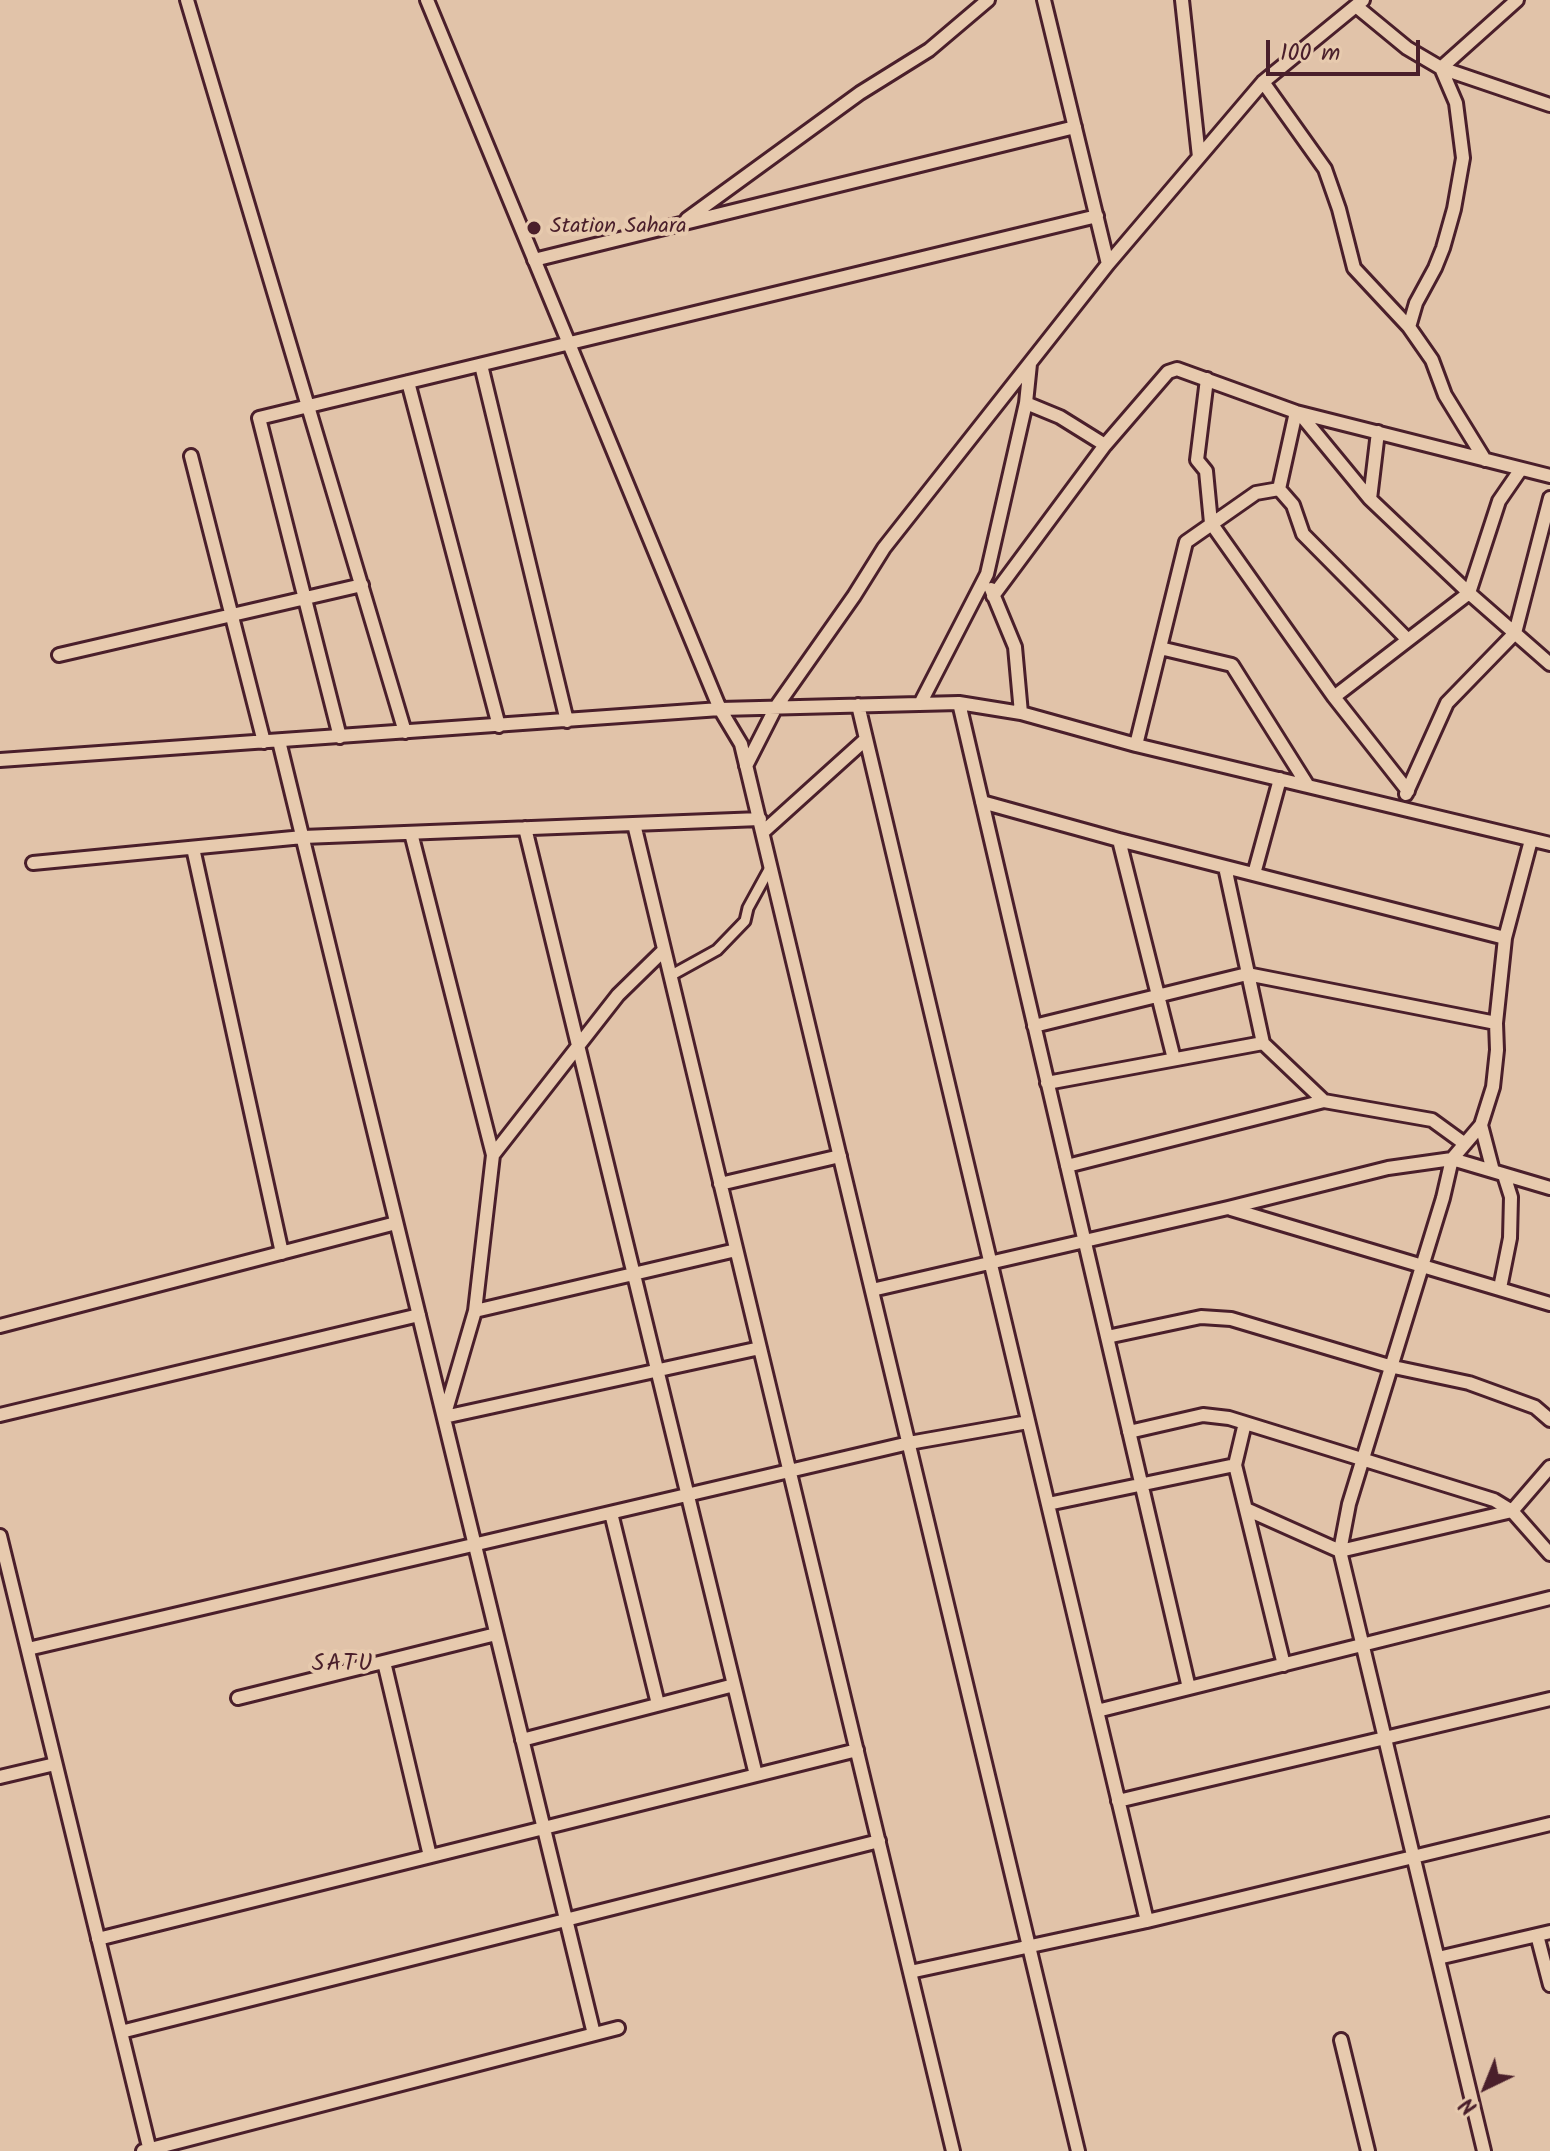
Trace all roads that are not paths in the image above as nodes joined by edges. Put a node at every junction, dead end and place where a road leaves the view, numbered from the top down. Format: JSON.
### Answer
{"nodes":[{"id":1,"x":187,"y":0,"type":"edge"},
{"id":2,"x":427,"y":0,"type":"edge"},
{"id":3,"x":988,"y":0,"type":"edge"},
{"id":4,"x":1044,"y":0,"type":"edge"},
{"id":5,"x":1182,"y":0,"type":"edge"},
{"id":6,"x":1517,"y":0,"type":"edge"},
{"id":7,"x":1359,"y":3,"type":"edge"},
{"id":8,"x":1441,"y":68,"type":"junction"},
{"id":9,"x":1263,"y":82,"type":"junction"},
{"id":10,"x":1550,"y":105,"type":"edge"},
{"id":11,"x":1075,"y":127,"type":"junction"},
{"id":12,"x":1199,"y":157,"type":"junction"},
{"id":13,"x":1097,"y":216,"type":"junction"},
{"id":14,"x":681,"y":223,"type":"junction"},
{"id":15,"x":534,"y":260,"type":"junction"},
{"id":16,"x":1108,"y":264,"type":"junction"},
{"id":17,"x":1409,"y":327,"type":"junction"},
{"id":18,"x":568,"y":344,"type":"junction"},
{"id":19,"x":1031,"y":361,"type":"junction"},
{"id":20,"x":481,"y":365,"type":"junction"},
{"id":21,"x":1207,"y":379,"type":"junction"},
{"id":22,"x":408,"y":382,"type":"junction"},
{"id":23,"x":1026,"y":403,"type":"junction"},
{"id":24,"x":308,"y":406,"type":"junction"},
{"id":25,"x":1298,"y":413,"type":"junction"},
{"id":26,"x":1378,"y":432,"type":"junction"},
{"id":27,"x":1105,"y":445,"type":"junction"},
{"id":28,"x":191,"y":456,"type":"dead end"},
{"id":29,"x":1485,"y":460,"type":"junction"},
{"id":30,"x":1521,"y":469,"type":"junction"},
{"id":31,"x":1550,"y":476,"type":"edge"},
{"id":32,"x":1279,"y":489,"type":"junction"},
{"id":33,"x":1550,"y":498,"type":"edge"},
{"id":34,"x":1370,"y":499,"type":"junction"},
{"id":35,"x":1211,"y":523,"type":"junction"},
{"id":36,"x":987,"y":574,"type":"junction"},
{"id":37,"x":362,"y":585,"type":"junction"},
{"id":38,"x":1469,"y":593,"type":"junction"},
{"id":39,"x":993,"y":596,"type":"junction"},
{"id":40,"x":305,"y":598,"type":"junction"},
{"id":41,"x":232,"y":615,"type":"junction"},
{"id":42,"x":1515,"y":633,"type":"junction"},
{"id":43,"x":1408,"y":640,"type":"junction"},
{"id":44,"x":1160,"y":648,"type":"junction"},
{"id":45,"x":59,"y":655,"type":"dead end"},
{"id":46,"x":1550,"y":664,"type":"edge"},
{"id":47,"x":1334,"y":697,"type":"junction"},
{"id":48,"x":959,"y":703,"type":"junction"},
{"id":49,"x":920,"y":704,"type":"junction"},
{"id":50,"x":858,"y":705,"type":"junction"},
{"id":51,"x":776,"y":707,"type":"junction"},
{"id":52,"x":720,"y":709,"type":"junction"},
{"id":53,"x":1021,"y":713,"type":"junction"},
{"id":54,"x":567,"y":721,"type":"junction"},
{"id":55,"x":499,"y":726,"type":"junction"},
{"id":56,"x":405,"y":732,"type":"junction"},
{"id":57,"x":340,"y":737,"type":"junction"},
{"id":58,"x":866,"y":739,"type":"junction"},
{"id":59,"x":279,"y":741,"type":"junction"},
{"id":60,"x":264,"y":742,"type":"junction"},
{"id":61,"x":1136,"y":745,"type":"junction"},
{"id":62,"x":0,"y":760,"type":"edge"},
{"id":63,"x":746,"y":766,"type":"junction"},
{"id":64,"x":1280,"y":779,"type":"junction"},
{"id":65,"x":1308,"y":786,"type":"junction"},
{"id":66,"x":1408,"y":791,"type":"junction"},
{"id":67,"x":982,"y":802,"type":"junction"},
{"id":68,"x":1400,"y":808,"type":"junction"},
{"id":69,"x":634,"y":824,"type":"junction"},
{"id":70,"x":761,"y":825,"type":"junction"},
{"id":71,"x":525,"y":828,"type":"junction"},
{"id":72,"x":411,"y":833,"type":"junction"},
{"id":73,"x":303,"y":837,"type":"junction"},
{"id":74,"x":1119,"y":840,"type":"junction"},
{"id":75,"x":1531,"y":840,"type":"junction"},
{"id":76,"x":1550,"y":844,"type":"edge"},
{"id":77,"x":193,"y":848,"type":"junction"},
{"id":78,"x":33,"y":863,"type":"dead end"},
{"id":79,"x":771,"y":866,"type":"junction"},
{"id":80,"x":1225,"y":867,"type":"junction"},
{"id":81,"x":1254,"y":874,"type":"junction"},
{"id":82,"x":1505,"y":938,"type":"junction"},
{"id":83,"x":664,"y":950,"type":"junction"},
{"id":84,"x":1247,"y":974,"type":"junction"},
{"id":85,"x":670,"y":976,"type":"junction"},
{"id":86,"x":1158,"y":996,"type":"junction"},
{"id":87,"x":1496,"y":1023,"type":"junction"},
{"id":88,"x":1034,"y":1026,"type":"junction"},
{"id":89,"x":1263,"y":1043,"type":"junction"},
{"id":90,"x":579,"y":1048,"type":"junction"},
{"id":91,"x":1174,"y":1059,"type":"junction"},
{"id":92,"x":1047,"y":1083,"type":"junction"},
{"id":93,"x":1324,"y":1101,"type":"junction"},
{"id":94,"x":1481,"y":1125,"type":"junction"},
{"id":95,"x":1465,"y":1144,"type":"junction"},
{"id":96,"x":493,"y":1155,"type":"junction"},
{"id":97,"x":840,"y":1156,"type":"junction"},
{"id":98,"x":1452,"y":1159,"type":"junction"},
{"id":99,"x":1067,"y":1166,"type":"junction"},
{"id":100,"x":1498,"y":1173,"type":"junction"},
{"id":101,"x":720,"y":1184,"type":"junction"},
{"id":102,"x":1550,"y":1188,"type":"edge"},
{"id":103,"x":1228,"y":1208,"type":"junction"},
{"id":104,"x":396,"y":1223,"type":"junction"},
{"id":105,"x":1085,"y":1241,"type":"junction"},
{"id":106,"x":736,"y":1250,"type":"junction"},
{"id":107,"x":282,"y":1253,"type":"junction"},
{"id":108,"x":990,"y":1263,"type":"junction"},
{"id":109,"x":1423,"y":1265,"type":"junction"},
{"id":110,"x":634,"y":1274,"type":"junction"},
{"id":111,"x":1500,"y":1288,"type":"junction"},
{"id":112,"x":872,"y":1290,"type":"junction"},
{"id":113,"x":1550,"y":1304,"type":"edge"},
{"id":114,"x":475,"y":1311,"type":"junction"},
{"id":115,"x":419,"y":1315,"type":"junction"},
{"id":116,"x":0,"y":1326,"type":"edge"},
{"id":117,"x":1107,"y":1337,"type":"junction"},
{"id":118,"x":760,"y":1348,"type":"junction"},
{"id":119,"x":1389,"y":1366,"type":"junction"},
{"id":120,"x":657,"y":1370,"type":"junction"},
{"id":121,"x":0,"y":1415,"type":"edge"},
{"id":122,"x":444,"y":1417,"type":"junction"},
{"id":123,"x":1550,"y":1420,"type":"edge"},
{"id":124,"x":1028,"y":1422,"type":"junction"},
{"id":125,"x":1245,"y":1423,"type":"junction"},
{"id":126,"x":1129,"y":1432,"type":"junction"},
{"id":127,"x":909,"y":1443,"type":"junction"},
{"id":128,"x":1362,"y":1459,"type":"junction"},
{"id":129,"x":1235,"y":1465,"type":"junction"},
{"id":130,"x":1550,"y":1467,"type":"edge"},
{"id":131,"x":789,"y":1471,"type":"junction"},
{"id":132,"x":1142,"y":1484,"type":"junction"},
{"id":133,"x":687,"y":1495,"type":"junction"},
{"id":134,"x":1048,"y":1504,"type":"junction"},
{"id":135,"x":1246,"y":1509,"type":"junction"},
{"id":136,"x":1512,"y":1511,"type":"junction"},
{"id":137,"x":611,"y":1513,"type":"junction"},
{"id":138,"x":0,"y":1536,"type":"edge"},
{"id":139,"x":475,"y":1544,"type":"junction"},
{"id":140,"x":1340,"y":1551,"type":"junction"},
{"id":141,"x":1550,"y":1554,"type":"edge"},
{"id":142,"x":1550,"y":1598,"type":"edge"},
{"id":143,"x":496,"y":1634,"type":"junction"},
{"id":144,"x":1363,"y":1645,"type":"junction"},
{"id":145,"x":28,"y":1649,"type":"junction"},
{"id":146,"x":384,"y":1662,"type":"junction"},
{"id":147,"x":1284,"y":1665,"type":"junction"},
{"id":148,"x":734,"y":1685,"type":"junction"},
{"id":149,"x":1189,"y":1688,"type":"junction"},
{"id":150,"x":238,"y":1698,"type":"dead end"},
{"id":151,"x":1550,"y":1699,"type":"edge"},
{"id":152,"x":658,"y":1704,"type":"junction"},
{"id":153,"x":1097,"y":1711,"type":"junction"},
{"id":154,"x":522,"y":1740,"type":"junction"},
{"id":155,"x":1385,"y":1740,"type":"junction"},
{"id":156,"x":857,"y":1750,"type":"junction"},
{"id":157,"x":55,"y":1764,"type":"junction"},
{"id":158,"x":756,"y":1775,"type":"junction"},
{"id":159,"x":0,"y":1777,"type":"edge"},
{"id":160,"x":1118,"y":1801,"type":"junction"},
{"id":161,"x":1550,"y":1824,"type":"edge"},
{"id":162,"x":544,"y":1828,"type":"junction"},
{"id":163,"x":879,"y":1841,"type":"junction"},
{"id":164,"x":430,"y":1856,"type":"junction"},
{"id":165,"x":1413,"y":1857,"type":"junction"},
{"id":166,"x":566,"y":1920,"type":"junction"},
{"id":167,"x":1147,"y":1921,"type":"junction"},
{"id":168,"x":1544,"y":1934,"type":"edge"},
{"id":169,"x":98,"y":1939,"type":"junction"},
{"id":170,"x":1029,"y":1947,"type":"junction"},
{"id":171,"x":1438,"y":1958,"type":"junction"},
{"id":172,"x":910,"y":1972,"type":"junction"},
{"id":173,"x":1550,"y":1985,"type":"edge"},
{"id":174,"x":618,"y":2028,"type":"dead end"},
{"id":175,"x":121,"y":2032,"type":"junction"},
{"id":176,"x":594,"y":2034,"type":"junction"},
{"id":177,"x":1341,"y":2040,"type":"dead end"},
{"id":178,"x":147,"y":2150,"type":"edge"},
{"id":179,"x":953,"y":2151,"type":"edge"},
{"id":180,"x":1078,"y":2151,"type":"edge"},
{"id":181,"x":1368,"y":2151,"type":"edge"},
{"id":182,"x":1484,"y":2151,"type":"edge"}],
"edges":[{"from":1,"to":24,"type":"street"},
{"from":2,"to":15,"type":"street"},
{"from":3,"to":14,"type":"street"},
{"from":4,"to":11,"type":"street"},
{"from":5,"to":12,"type":"street"},
{"from":6,"to":8,"type":"street"},
{"from":7,"to":8,"type":"street"},
{"from":7,"to":9,"type":"street"},
{"from":8,"to":10,"type":"street"},
{"from":8,"to":17,"type":"street"},
{"from":9,"to":12,"type":"street"},
{"from":9,"to":17,"type":"street"},
{"from":11,"to":13,"type":"street"},
{"from":11,"to":14,"type":"street"},
{"from":12,"to":16,"type":"street"},
{"from":13,"to":16,"type":"street"},
{"from":13,"to":18,"type":"street"},
{"from":14,"to":15,"type":"street"},
{"from":15,"to":18,"type":"street"},
{"from":16,"to":19,"type":"street"},
{"from":17,"to":29,"type":"street"},
{"from":18,"to":20,"type":"street"},
{"from":18,"to":52,"type":"street"},
{"from":19,"to":23,"type":"street"},
{"from":19,"to":51,"type":"street"},
{"from":20,"to":22,"type":"street"},
{"from":20,"to":54,"type":"street"},
{"from":21,"to":25,"type":"street"},
{"from":21,"to":27,"type":"street"},
{"from":21,"to":35,"type":"street"},
{"from":22,"to":24,"type":"street"},
{"from":22,"to":55,"type":"street"},
{"from":23,"to":27,"type":"street"},
{"from":23,"to":36,"type":"street"},
{"from":24,"to":37,"type":"street"},
{"from":24,"to":40,"type":"street"},
{"from":25,"to":26,"type":"street"},
{"from":25,"to":32,"type":"street"},
{"from":25,"to":34,"type":"street"},
{"from":26,"to":29,"type":"street"},
{"from":26,"to":34,"type":"street"},
{"from":27,"to":39,"type":"street"},
{"from":28,"to":41,"type":"street"},
{"from":29,"to":30,"type":"street"},
{"from":30,"to":31,"type":"street"},
{"from":30,"to":38,"type":"street"},
{"from":32,"to":35,"type":"street"},
{"from":32,"to":43,"type":"street"},
{"from":33,"to":42,"type":"street"},
{"from":34,"to":38,"type":"street"},
{"from":35,"to":44,"type":"street"},
{"from":35,"to":47,"type":"street"},
{"from":36,"to":39,"type":"street"},
{"from":36,"to":49,"type":"street"},
{"from":37,"to":40,"type":"street"},
{"from":37,"to":56,"type":"street"},
{"from":38,"to":42,"type":"street"},
{"from":38,"to":43,"type":"street"},
{"from":39,"to":53,"type":"street"},
{"from":40,"to":41,"type":"street"},
{"from":40,"to":57,"type":"street"},
{"from":41,"to":45,"type":"street"},
{"from":41,"to":60,"type":"street"},
{"from":42,"to":46,"type":"street"},
{"from":42,"to":66,"type":"street"},
{"from":43,"to":47,"type":"street"},
{"from":44,"to":61,"type":"street"},
{"from":44,"to":65,"type":"street"},
{"from":47,"to":66,"type":"street"},
{"from":48,"to":49,"type":"street"},
{"from":48,"to":53,"type":"street"},
{"from":48,"to":67,"type":"street"},
{"from":49,"to":50,"type":"street"},
{"from":50,"to":51,"type":"street"},
{"from":50,"to":58,"type":"street"},
{"from":51,"to":52,"type":"street"},
{"from":51,"to":63,"type":"street"},
{"from":52,"to":54,"type":"street"},
{"from":52,"to":63,"type":"street"},
{"from":53,"to":61,"type":"street"},
{"from":54,"to":55,"type":"street"},
{"from":55,"to":56,"type":"street"},
{"from":56,"to":57,"type":"street"},
{"from":57,"to":59,"type":"street"},
{"from":58,"to":70,"type":"street"},
{"from":58,"to":108,"type":"street"},
{"from":59,"to":60,"type":"street"},
{"from":59,"to":73,"type":"street"},
{"from":60,"to":62,"type":"street"},
{"from":61,"to":64,"type":"street"},
{"from":63,"to":70,"type":"street"},
{"from":64,"to":65,"type":"street"},
{"from":64,"to":81,"type":"street"},
{"from":65,"to":68,"type":"street"},
{"from":66,"to":68,"type":"street"},
{"from":67,"to":74,"type":"street"},
{"from":67,"to":88,"type":"street"},
{"from":68,"to":75,"type":"street"},
{"from":69,"to":70,"type":"street"},
{"from":69,"to":71,"type":"street"},
{"from":69,"to":83,"type":"street"},
{"from":70,"to":79,"type":"street"},
{"from":71,"to":72,"type":"street"},
{"from":71,"to":90,"type":"street"},
{"from":72,"to":73,"type":"street"},
{"from":72,"to":96,"type":"street"},
{"from":73,"to":77,"type":"street"},
{"from":73,"to":104,"type":"street"},
{"from":74,"to":80,"type":"street"},
{"from":74,"to":86,"type":"street"},
{"from":75,"to":76,"type":"street"},
{"from":75,"to":82,"type":"street"},
{"from":77,"to":78,"type":"street"},
{"from":77,"to":107,"type":"street"},
{"from":79,"to":85,"type":"street"},
{"from":79,"to":97,"type":"street"},
{"from":80,"to":81,"type":"street"},
{"from":80,"to":84,"type":"street"},
{"from":81,"to":82,"type":"street"},
{"from":82,"to":87,"type":"street"},
{"from":83,"to":85,"type":"street"},
{"from":83,"to":90,"type":"street"},
{"from":84,"to":86,"type":"street"},
{"from":84,"to":87,"type":"street"},
{"from":84,"to":89,"type":"street"},
{"from":85,"to":101,"type":"street"},
{"from":86,"to":88,"type":"street"},
{"from":86,"to":91,"type":"street"},
{"from":87,"to":94,"type":"street"},
{"from":88,"to":92,"type":"street"},
{"from":89,"to":91,"type":"street"},
{"from":89,"to":93,"type":"street"},
{"from":90,"to":96,"type":"street"},
{"from":90,"to":110,"type":"street"},
{"from":91,"to":92,"type":"street"},
{"from":92,"to":99,"type":"street"},
{"from":93,"to":95,"type":"street"},
{"from":93,"to":99,"type":"street"},
{"from":94,"to":95,"type":"street"},
{"from":94,"to":100,"type":"street"},
{"from":95,"to":98,"type":"street"},
{"from":96,"to":114,"type":"street"},
{"from":97,"to":101,"type":"street"},
{"from":97,"to":112,"type":"street"},
{"from":98,"to":100,"type":"street"},
{"from":98,"to":103,"type":"street"},
{"from":98,"to":109,"type":"street"},
{"from":99,"to":105,"type":"street"},
{"from":100,"to":102,"type":"street"},
{"from":100,"to":111,"type":"street"},
{"from":101,"to":106,"type":"street"},
{"from":103,"to":105,"type":"street"},
{"from":103,"to":109,"type":"street"},
{"from":104,"to":107,"type":"street"},
{"from":104,"to":115,"type":"street"},
{"from":105,"to":108,"type":"street"},
{"from":105,"to":117,"type":"street"},
{"from":106,"to":110,"type":"street"},
{"from":106,"to":118,"type":"street"},
{"from":107,"to":116,"type":"street"},
{"from":108,"to":112,"type":"street"},
{"from":108,"to":124,"type":"street"},
{"from":109,"to":111,"type":"street"},
{"from":109,"to":119,"type":"street"},
{"from":110,"to":114,"type":"street"},
{"from":110,"to":120,"type":"street"},
{"from":111,"to":113,"type":"street"},
{"from":112,"to":127,"type":"street"},
{"from":114,"to":122,"type":"street"},
{"from":115,"to":121,"type":"street"},
{"from":115,"to":122,"type":"street"},
{"from":117,"to":119,"type":"street"},
{"from":117,"to":126,"type":"street"},
{"from":118,"to":120,"type":"street"},
{"from":118,"to":131,"type":"street"},
{"from":119,"to":123,"type":"street"},
{"from":119,"to":128,"type":"street"},
{"from":120,"to":122,"type":"street"},
{"from":120,"to":133,"type":"street"},
{"from":122,"to":139,"type":"street"},
{"from":124,"to":127,"type":"street"},
{"from":124,"to":134,"type":"street"},
{"from":125,"to":126,"type":"street"},
{"from":125,"to":128,"type":"street"},
{"from":125,"to":129,"type":"street"},
{"from":126,"to":132,"type":"street"},
{"from":127,"to":131,"type":"street"},
{"from":127,"to":170,"type":"street"},
{"from":128,"to":136,"type":"street"},
{"from":128,"to":140,"type":"street"},
{"from":129,"to":132,"type":"street"},
{"from":129,"to":135,"type":"street"},
{"from":130,"to":136,"type":"street"},
{"from":131,"to":133,"type":"street"},
{"from":131,"to":156,"type":"street"},
{"from":132,"to":134,"type":"street"},
{"from":132,"to":149,"type":"street"},
{"from":133,"to":137,"type":"street"},
{"from":133,"to":148,"type":"street"},
{"from":134,"to":153,"type":"street"},
{"from":135,"to":140,"type":"street"},
{"from":135,"to":147,"type":"street"},
{"from":136,"to":140,"type":"street"},
{"from":136,"to":141,"type":"street"},
{"from":137,"to":139,"type":"street"},
{"from":137,"to":152,"type":"street"},
{"from":138,"to":145,"type":"street"},
{"from":139,"to":143,"type":"street"},
{"from":139,"to":145,"type":"street"},
{"from":140,"to":144,"type":"street"},
{"from":142,"to":144,"type":"street"},
{"from":143,"to":146,"type":"street"},
{"from":143,"to":154,"type":"street"},
{"from":144,"to":147,"type":"street"},
{"from":144,"to":155,"type":"street"},
{"from":145,"to":157,"type":"street"},
{"from":146,"to":150,"type":"street"},
{"from":146,"to":164,"type":"street"},
{"from":147,"to":149,"type":"street"},
{"from":148,"to":152,"type":"street"},
{"from":148,"to":158,"type":"street"},
{"from":149,"to":153,"type":"street"},
{"from":151,"to":155,"type":"street"},
{"from":152,"to":154,"type":"street"},
{"from":153,"to":160,"type":"street"},
{"from":154,"to":162,"type":"street"},
{"from":155,"to":160,"type":"street"},
{"from":155,"to":165,"type":"street"},
{"from":156,"to":158,"type":"street"},
{"from":156,"to":163,"type":"street"},
{"from":157,"to":159,"type":"street"},
{"from":157,"to":169,"type":"street"},
{"from":158,"to":162,"type":"street"},
{"from":160,"to":167,"type":"street"},
{"from":161,"to":165,"type":"street"},
{"from":162,"to":164,"type":"street"},
{"from":162,"to":166,"type":"street"},
{"from":163,"to":166,"type":"street"},
{"from":163,"to":172,"type":"street"},
{"from":164,"to":169,"type":"street"},
{"from":165,"to":167,"type":"street"},
{"from":165,"to":171,"type":"street"},
{"from":166,"to":175,"type":"street"},
{"from":166,"to":176,"type":"street"},
{"from":167,"to":170,"type":"street"},
{"from":168,"to":171,"type":"street"},
{"from":168,"to":173,"type":"street"},
{"from":169,"to":175,"type":"street"},
{"from":170,"to":172,"type":"street"},
{"from":170,"to":180,"type":"street"},
{"from":171,"to":182,"type":"street"},
{"from":172,"to":179,"type":"street"},
{"from":174,"to":176,"type":"street"},
{"from":175,"to":178,"type":"street"},
{"from":176,"to":178,"type":"street"},
{"from":177,"to":181,"type":"street"}]}
